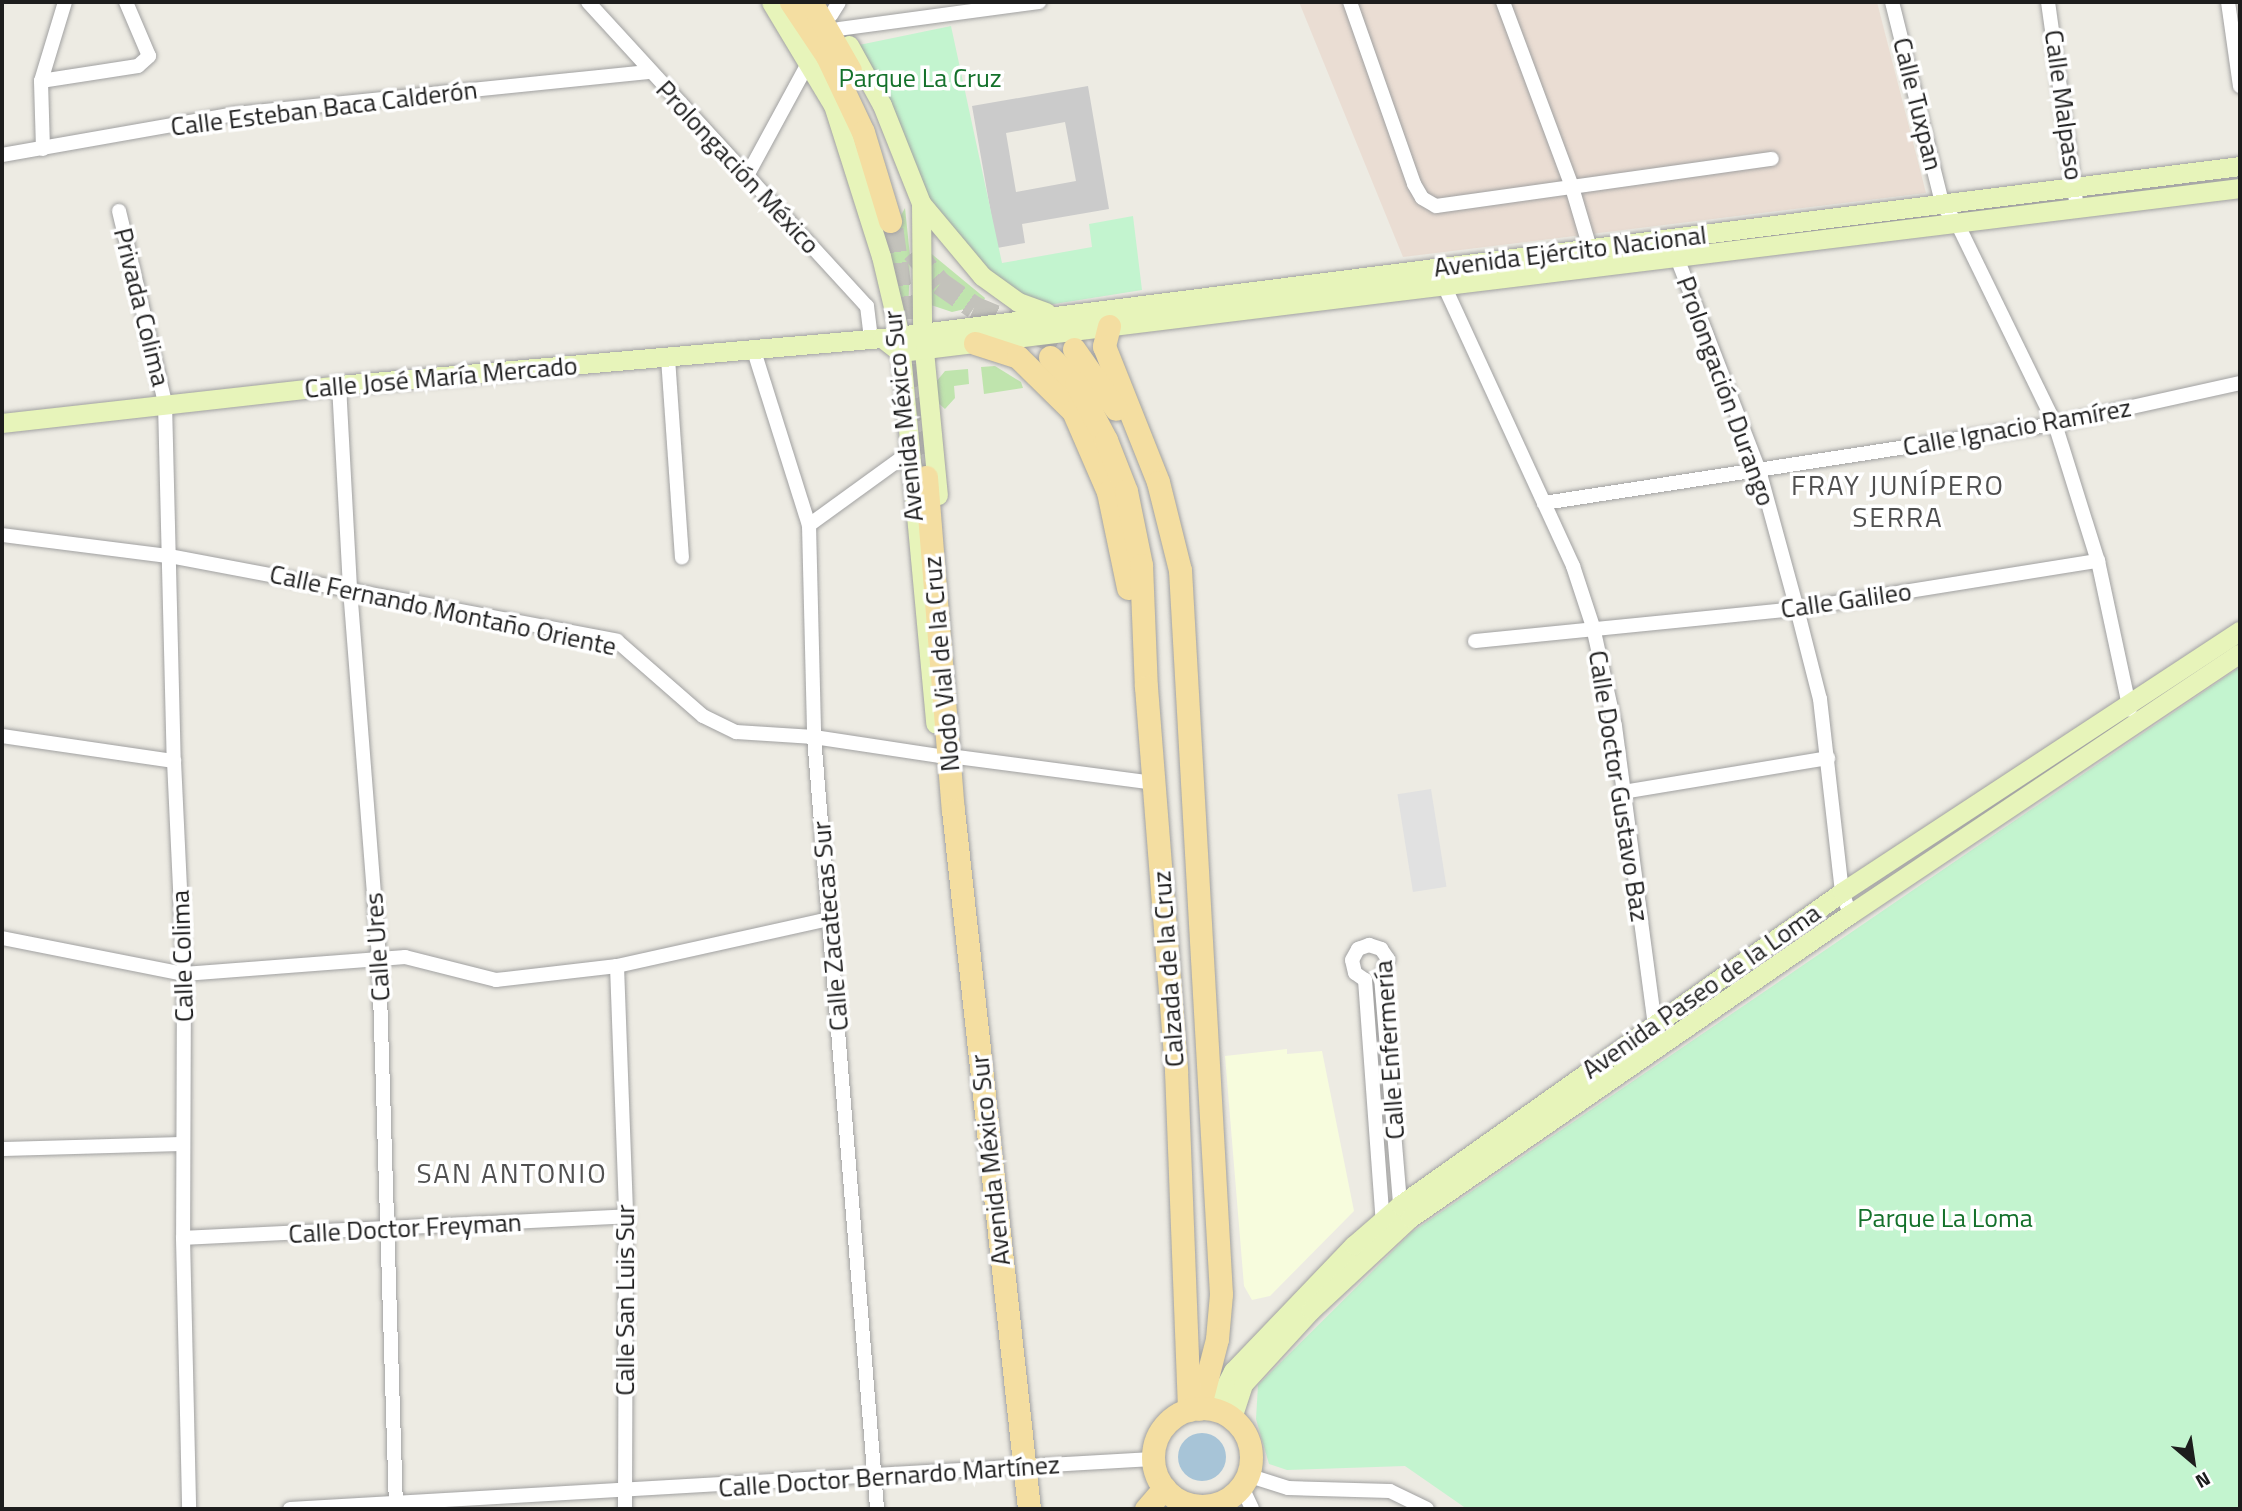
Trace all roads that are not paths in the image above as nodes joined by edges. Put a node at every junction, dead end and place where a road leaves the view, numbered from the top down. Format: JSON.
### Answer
{"nodes":[{"id":1,"x":65,"y":2,"type":"edge"},
{"id":2,"x":126,"y":2,"type":"edge"},
{"id":3,"x":588,"y":2,"type":"edge"},
{"id":4,"x":771,"y":2,"type":"edge"},
{"id":5,"x":791,"y":2,"type":"edge"},
{"id":6,"x":811,"y":2,"type":"edge"},
{"id":7,"x":1039,"y":2,"type":"edge"},
{"id":8,"x":1350,"y":2,"type":"edge"},
{"id":9,"x":1503,"y":2,"type":"edge"},
{"id":10,"x":1892,"y":2,"type":"edge"},
{"id":11,"x":2048,"y":2,"type":"edge"},
{"id":12,"x":2228,"y":2,"type":"edge"},
{"id":13,"x":833,"y":12,"type":"edge"},
{"id":14,"x":810,"y":60,"type":"junction"},
{"id":15,"x":649,"y":72,"type":"junction"},
{"id":16,"x":41,"y":81,"type":"junction"},
{"id":17,"x":2240,"y":86,"type":"edge"},
{"id":18,"x":43,"y":149,"type":"junction"},
{"id":19,"x":2,"y":155,"type":"edge"},
{"id":20,"x":1772,"y":159,"type":"dead end"},
{"id":21,"x":2240,"y":166,"type":"edge"},
{"id":22,"x":748,"y":174,"type":"junction"},
{"id":23,"x":1571,"y":184,"type":"junction"},
{"id":24,"x":2076,"y":186,"type":"junction"},
{"id":25,"x":2240,"y":188,"type":"edge"},
{"id":26,"x":921,"y":203,"type":"junction"},
{"id":27,"x":1943,"y":206,"type":"junction"},
{"id":28,"x":2077,"y":208,"type":"junction"},
{"id":29,"x":118,"y":211,"type":"dead end"},
{"id":30,"x":1957,"y":223,"type":"junction"},
{"id":31,"x":1668,"y":239,"type":"junction"},
{"id":32,"x":1592,"y":257,"type":"junction"},
{"id":33,"x":1677,"y":258,"type":"junction"},
{"id":34,"x":1439,"y":275,"type":"junction"},
{"id":35,"x":1054,"y":314,"type":"junction"},
{"id":36,"x":1109,"y":326,"type":"junction"},
{"id":37,"x":888,"y":340,"type":"junction"},
{"id":38,"x":924,"y":340,"type":"junction"},
{"id":39,"x":975,"y":342,"type":"junction"},
{"id":40,"x":1074,"y":349,"type":"tunnel mouth"},
{"id":41,"x":754,"y":351,"type":"junction"},
{"id":42,"x":1050,"y":357,"type":"tunnel mouth"},
{"id":43,"x":668,"y":358,"type":"junction"},
{"id":44,"x":2240,"y":383,"type":"edge"},
{"id":45,"x":339,"y":385,"type":"junction"},
{"id":46,"x":165,"y":402,"type":"junction"},
{"id":47,"x":2,"y":423,"type":"edge"},
{"id":48,"x":2055,"y":424,"type":"junction"},
{"id":49,"x":907,"y":454,"type":"junction"},
{"id":50,"x":1759,"y":470,"type":"junction"},
{"id":51,"x":926,"y":477,"type":"tunnel mouth"},
{"id":52,"x":1544,"y":503,"type":"junction"},
{"id":53,"x":809,"y":525,"type":"junction"},
{"id":54,"x":2,"y":535,"type":"edge"},
{"id":55,"x":169,"y":556,"type":"junction"},
{"id":56,"x":682,"y":558,"type":"dead end"},
{"id":57,"x":2098,"y":561,"type":"junction"},
{"id":58,"x":350,"y":589,"type":"junction"},
{"id":59,"x":1797,"y":609,"type":"junction"},
{"id":60,"x":1181,"y":622,"type":"junction"},
{"id":61,"x":1593,"y":627,"type":"junction"},
{"id":62,"x":2240,"y":631,"type":"edge"},
{"id":63,"x":1475,"y":641,"type":"dead end"},
{"id":64,"x":2240,"y":653,"type":"edge"},
{"id":65,"x":1146,"y":687,"type":"junction"},
{"id":66,"x":2130,"y":706,"type":"junction"},
{"id":67,"x":2130,"y":729,"type":"junction"},
{"id":68,"x":2,"y":736,"type":"edge"},
{"id":69,"x":814,"y":737,"type":"junction"},
{"id":70,"x":948,"y":757,"type":"junction"},
{"id":71,"x":1828,"y":758,"type":"junction"},
{"id":72,"x":174,"y":761,"type":"junction"},
{"id":73,"x":1155,"y":783,"type":"junction"},
{"id":74,"x":1623,"y":792,"type":"junction"},
{"id":75,"x":953,"y":810,"type":"junction"},
{"id":76,"x":1842,"y":892,"type":"junction"},
{"id":77,"x":1850,"y":914,"type":"junction"},
{"id":78,"x":829,"y":919,"type":"junction"},
{"id":79,"x":2,"y":938,"type":"edge"},
{"id":80,"x":379,"y":961,"type":"junction"},
{"id":81,"x":617,"y":966,"type":"junction"},
{"id":82,"x":1202,"y":971,"type":"junction"},
{"id":83,"x":184,"y":974,"type":"junction"},
{"id":84,"x":1169,"y":976,"type":"junction"},
{"id":85,"x":1653,"y":1023,"type":"junction"},
{"id":86,"x":1387,"y":1038,"type":"junction"},
{"id":87,"x":1371,"y":1039,"type":"junction"},
{"id":88,"x":1659,"y":1044,"type":"junction"},
{"id":89,"x":183,"y":1144,"type":"junction"},
{"id":90,"x":2,"y":1149,"type":"edge"},
{"id":91,"x":1405,"y":1211,"type":"junction"},
{"id":92,"x":626,"y":1216,"type":"junction"},
{"id":93,"x":1384,"y":1228,"type":"junction"},
{"id":94,"x":391,"y":1229,"type":"junction"},
{"id":95,"x":183,"y":1238,"type":"junction"},
{"id":96,"x":1208,"y":1412,"type":"junction"},
{"id":97,"x":1153,"y":1459,"type":"junction"},
{"id":98,"x":1023,"y":1467,"type":"junction"},
{"id":99,"x":875,"y":1479,"type":"junction"},
{"id":100,"x":1244,"y":1480,"type":"junction"},
{"id":101,"x":1164,"y":1488,"type":"junction"},
{"id":102,"x":624,"y":1492,"type":"junction"},
{"id":103,"x":396,"y":1506,"type":"edge"},
{"id":104,"x":189,"y":1509,"type":"edge"},
{"id":105,"x":289,"y":1509,"type":"edge"},
{"id":106,"x":625,"y":1509,"type":"edge"},
{"id":107,"x":877,"y":1509,"type":"edge"},
{"id":108,"x":1029,"y":1509,"type":"edge"},
{"id":109,"x":1146,"y":1509,"type":"edge"},
{"id":110,"x":1252,"y":1509,"type":"edge"},
{"id":111,"x":1427,"y":1509,"type":"edge"}],
"edges":[{"from":1,"to":16,"type":"street"},
{"from":2,"to":16,"type":"street"},
{"from":3,"to":15,"type":"street","name":"Prolongación México"},
{"from":4,"to":14,"type":"main road","name":"Avenida México Sur"},
{"from":5,"to":6,"type":"main road"},
{"from":7,"to":13,"type":"street"},
{"from":8,"to":23,"type":"street"},
{"from":9,"to":23,"type":"street"},
{"from":10,"to":27,"type":"street","name":"Calle Tuxpan"},
{"from":11,"to":24,"type":"street","name":"Calle Malpaso"},
{"from":12,"to":17,"type":"street"},
{"from":13,"to":26,"type":"main road","name":"Avenida México Sur"},
{"from":14,"to":22,"type":"street"},
{"from":14,"to":37,"type":"main road","name":"Avenida México Sur"},
{"from":15,"to":18,"type":"street","name":"Calle Esteban Baca Calderón"},
{"from":15,"to":22,"type":"street","name":"Prolongación México"},
{"from":16,"to":18,"type":"street"},
{"from":18,"to":19,"type":"street","name":"Calle Esteban Baca Calderón"},
{"from":20,"to":23,"type":"street"},
{"from":21,"to":24,"type":"main road","name":"Avenida Ejército Nacional"},
{"from":22,"to":37,"type":"street","name":"Prolongación México"},
{"from":23,"to":32,"type":"street"},
{"from":24,"to":27,"type":"main road","name":"Avenida Ejército Nacional"},
{"from":24,"to":28,"type":"street","name":"Calle Malpaso"},
{"from":25,"to":28,"type":"main road","name":"Avenida Ejército Nacional"},
{"from":26,"to":35,"type":"main road"},
{"from":26,"to":38,"type":"main road","name":"Avenida México Sur"},
{"from":27,"to":30,"type":"street"},
{"from":27,"to":31,"type":"main road","name":"Avenida Ejército Nacional"},
{"from":28,"to":30,"type":"main road","name":"Avenida Ejército Nacional"},
{"from":29,"to":46,"type":"street","name":"Privada Colima"},
{"from":30,"to":33,"type":"main road","name":"Avenida Ejército Nacional"},
{"from":30,"to":48,"type":"street"},
{"from":31,"to":32,"type":"main road","name":"Avenida Ejército Nacional"},
{"from":31,"to":33,"type":"street","name":"Prolongación Durango"},
{"from":32,"to":33,"type":"main road","name":"Avenida Ejército Nacional"},
{"from":32,"to":34,"type":"main road","name":"Avenida Ejército Nacional"},
{"from":33,"to":50,"type":"street","name":"Prolongación Durango"},
{"from":34,"to":35,"type":"main road","name":"Avenida Ejército Nacional"},
{"from":34,"to":36,"type":"main road","name":"Avenida Ejército Nacional"},
{"from":34,"to":52,"type":"street","name":"Calle Doctor Gustavo Baz"},
{"from":35,"to":38,"type":"main road","name":"Avenida Ejército Nacional"},
{"from":36,"to":39,"type":"main road","name":"Avenida Ejército Nacional"},
{"from":36,"to":60,"type":"main road"},
{"from":37,"to":38,"type":"main road","name":"Avenida Ejército Nacional"},
{"from":37,"to":41,"type":"main road","name":"Calle José María Mercado"},
{"from":37,"to":49,"type":"main road","name":"Avenida México Sur"},
{"from":38,"to":39,"type":"main road","name":"Avenida Ejército Nacional"},
{"from":38,"to":70,"type":"main road","name":"Avenida México Sur"},
{"from":39,"to":65,"type":"main road"},
{"from":40,"to":60,"type":"main road"},
{"from":41,"to":43,"type":"main road","name":"Calle José María Mercado"},
{"from":41,"to":53,"type":"street","name":"Calle Zacatecas Sur"},
{"from":42,"to":65,"type":"main road","name":"Calzada de la Cruz"},
{"from":43,"to":45,"type":"main road","name":"Calle José María Mercado"},
{"from":43,"to":56,"type":"street"},
{"from":44,"to":48,"type":"street","name":"Calle Ignacio Ramírez"},
{"from":45,"to":46,"type":"main road","name":"Calle José María Mercado"},
{"from":45,"to":58,"type":"street","name":"Calle Ures"},
{"from":46,"to":47,"type":"main road","name":"Calle José María Mercado"},
{"from":46,"to":55,"type":"street","name":"Calle Colima"},
{"from":48,"to":50,"type":"street","name":"Calle Ignacio Ramírez"},
{"from":48,"to":57,"type":"street"},
{"from":49,"to":53,"type":"street"},
{"from":49,"to":70,"type":"main road","name":"Avenida México Sur"},
{"from":50,"to":52,"type":"street","name":"Calle Ignacio Ramírez"},
{"from":50,"to":59,"type":"street","name":"Prolongación Durango"},
{"from":51,"to":75,"type":"main road","name":"Nodo Vial de la Cruz"},
{"from":52,"to":61,"type":"street","name":"Calle Doctor Gustavo Baz"},
{"from":53,"to":69,"type":"street","name":"Calle Zacatecas Sur"},
{"from":54,"to":55,"type":"street","name":"Calle Fernando Montaño Oriente"},
{"from":55,"to":58,"type":"street","name":"Calle Fernando Montaño Oriente"},
{"from":55,"to":72,"type":"street","name":"Calle Colima"},
{"from":57,"to":59,"type":"street","name":"Calle Galileo"},
{"from":57,"to":66,"type":"street"},
{"from":58,"to":69,"type":"street","name":"Calle Fernando Montaño Oriente"},
{"from":58,"to":80,"type":"street","name":"Calle Ures"},
{"from":59,"to":61,"type":"street","name":"Calle Galileo"},
{"from":59,"to":71,"type":"street","name":"Prolongación Durango"},
{"from":60,"to":82,"type":"main road","name":"Calzada de la Cruz"},
{"from":61,"to":63,"type":"street","name":"Calle Galileo"},
{"from":61,"to":74,"type":"street","name":"Calle Doctor Gustavo Baz"},
{"from":62,"to":66,"type":"main road","name":"Avenida Paseo de la Loma"},
{"from":64,"to":67,"type":"main road","name":"Avenida Paseo de la Loma"},
{"from":65,"to":73,"type":"main road","name":"Calzada de la Cruz"},
{"from":66,"to":67,"type":"street"},
{"from":66,"to":76,"type":"main road","name":"Avenida Paseo de la Loma"},
{"from":67,"to":77,"type":"main road","name":"Avenida Paseo de la Loma"},
{"from":68,"to":72,"type":"street"},
{"from":69,"to":70,"type":"street","name":"Calle Fernando Montaño Oriente"},
{"from":69,"to":78,"type":"street","name":"Calle Zacatecas Sur"},
{"from":70,"to":73,"type":"street","name":"Calle Fernando Montaño Oriente"},
{"from":70,"to":75,"type":"main road","name":"Avenida México Sur"},
{"from":71,"to":74,"type":"street"},
{"from":71,"to":76,"type":"street","name":"Prolongación Durango"},
{"from":72,"to":83,"type":"street","name":"Calle Colima"},
{"from":73,"to":84,"type":"main road","name":"Calzada de la Cruz"},
{"from":74,"to":85,"type":"street","name":"Calle Doctor Gustavo Baz"},
{"from":75,"to":98,"type":"main road","name":"Avenida México Sur"},
{"from":76,"to":77,"type":"street","name":"Prolongación Durango"},
{"from":76,"to":85,"type":"main road","name":"Avenida Paseo de la Loma"},
{"from":77,"to":88,"type":"main road","name":"Avenida Paseo de la Loma"},
{"from":78,"to":81,"type":"street"},
{"from":78,"to":99,"type":"street","name":"Calle Zacatecas Sur"},
{"from":79,"to":83,"type":"street"},
{"from":80,"to":81,"type":"street"},
{"from":80,"to":83,"type":"street"},
{"from":80,"to":94,"type":"street","name":"Calle Ures"},
{"from":81,"to":92,"type":"street","name":"Calle San Luis Sur"},
{"from":82,"to":84,"type":"main road"},
{"from":82,"to":96,"type":"main road","name":"Calzada de la Cruz"},
{"from":83,"to":89,"type":"street","name":"Calle Colima"},
{"from":84,"to":96,"type":"main road","name":"Calzada de la Cruz"},
{"from":85,"to":88,"type":"street","name":"Calle Doctor Gustavo Baz"},
{"from":85,"to":91,"type":"main road","name":"Avenida Paseo de la Loma"},
{"from":86,"to":87,"type":"street"},
{"from":86,"to":87,"type":"street","name":"Calle Enfermería"},
{"from":86,"to":91,"type":"street","name":"Calle Enfermería"},
{"from":87,"to":93,"type":"street","name":"Calle Enfermería"},
{"from":88,"to":91,"type":"main road","name":"Avenida Paseo de la Loma"},
{"from":89,"to":90,"type":"street"},
{"from":89,"to":95,"type":"street","name":"Calle Colima"},
{"from":91,"to":93,"type":"main road","name":"Avenida Paseo de la Loma"},
{"from":92,"to":94,"type":"street","name":"Calle Doctor Freyman"},
{"from":92,"to":102,"type":"street","name":"Calle San Luis Sur"},
{"from":93,"to":96,"type":"main road","name":"Avenida Paseo de la Loma"},
{"from":94,"to":95,"type":"street","name":"Calle Doctor Freyman"},
{"from":94,"to":103,"type":"street","name":"Calle Ures"},
{"from":95,"to":104,"type":"street","name":"Calle Colima"},
{"from":96,"to":97,"type":"main road"},
{"from":96,"to":100,"type":"main road"},
{"from":97,"to":98,"type":"street","name":"Calle Doctor Bernardo Martínez"},
{"from":97,"to":101,"type":"main road"},
{"from":98,"to":99,"type":"street","name":"Calle Doctor Bernardo Martínez"},
{"from":98,"to":108,"type":"main road","name":"Avenida México Sur"},
{"from":99,"to":102,"type":"street","name":"Calle Doctor Bernardo Martínez"},
{"from":99,"to":107,"type":"street","name":"Calle Zacatecas Sur"},
{"from":100,"to":101,"type":"main road"},
{"from":100,"to":110,"type":"street"},
{"from":100,"to":111,"type":"street"},
{"from":101,"to":109,"type":"main road"},
{"from":102,"to":103,"type":"street","name":"Calle Doctor Bernardo Martínez"},
{"from":102,"to":106,"type":"street","name":"Calle San Luis Sur"},
{"from":103,"to":105,"type":"street","name":"Calle Doctor Bernardo Martínez"}]}
